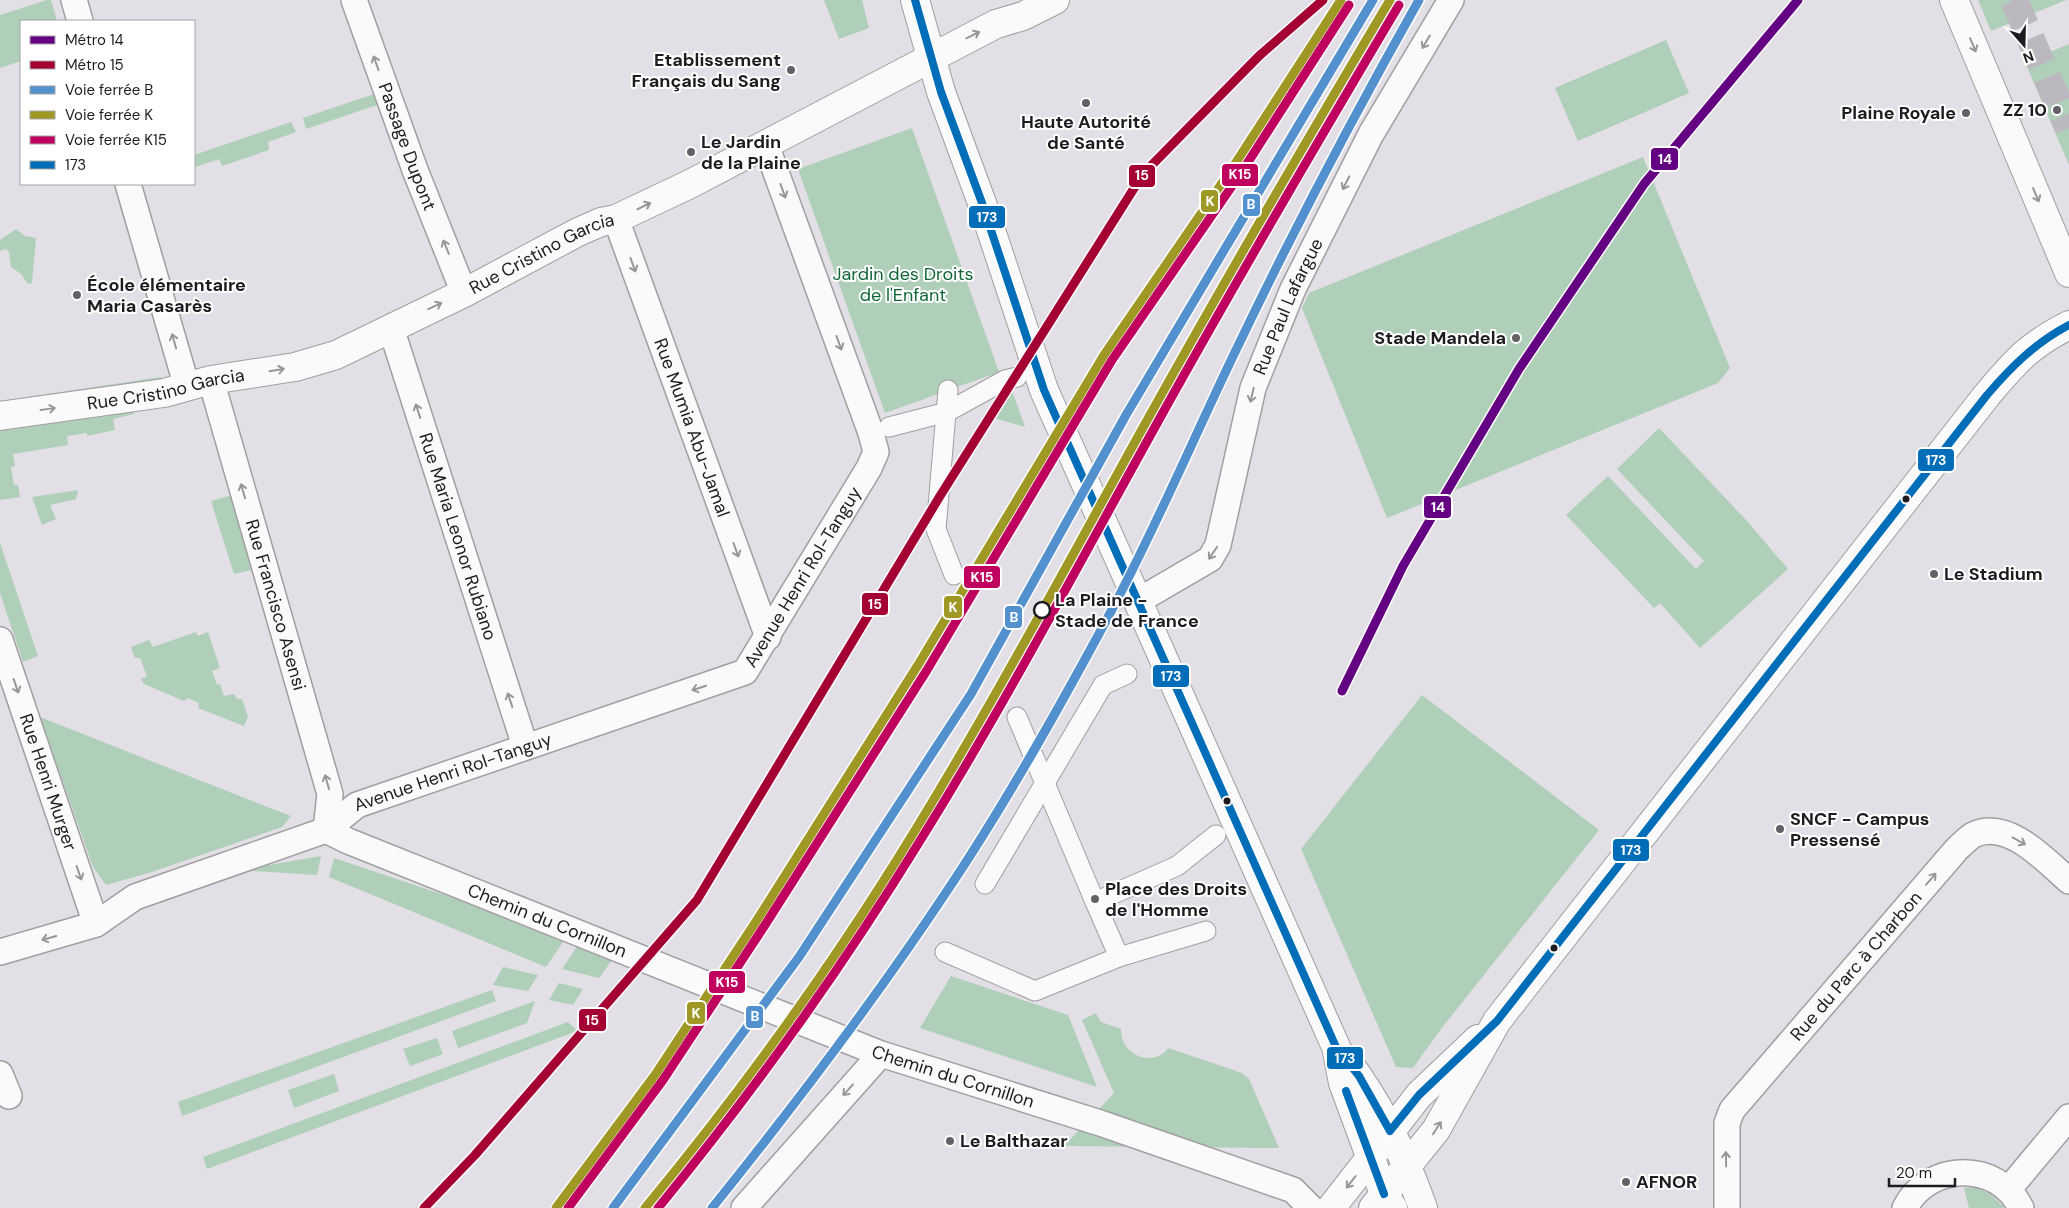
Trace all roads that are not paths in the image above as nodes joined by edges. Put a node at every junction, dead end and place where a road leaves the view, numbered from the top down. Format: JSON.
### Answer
{"nodes":[{"id":1,"x":74,"y":0,"type":"edge"},
{"id":2,"x":354,"y":0,"type":"edge"},
{"id":3,"x":915,"y":0,"type":"edge"},
{"id":4,"x":1055,"y":0,"type":"edge"},
{"id":5,"x":1451,"y":0,"type":"edge"},
{"id":6,"x":1954,"y":0,"type":"edge"},
{"id":7,"x":80,"y":20,"type":"edge"},
{"id":8,"x":930,"y":58,"type":"junction"},
{"id":9,"x":766,"y":145,"type":"junction"},
{"id":10,"x":128,"y":185,"type":"edge"},
{"id":11,"x":616,"y":220,"type":"junction"},
{"id":12,"x":2069,"y":273,"type":"edge"},
{"id":13,"x":464,"y":293,"type":"junction"},
{"id":14,"x":2069,"y":325,"type":"edge"},
{"id":15,"x":391,"y":328,"type":"junction"},
{"id":16,"x":1017,"y":377,"type":"dead end"},
{"id":17,"x":199,"y":384,"type":"junction"},
{"id":18,"x":948,"y":390,"type":"dead end"},
{"id":19,"x":947,"y":412,"type":"junction"},
{"id":20,"x":0,"y":416,"type":"edge"},
{"id":21,"x":889,"y":427,"type":"dead end"},
{"id":22,"x":954,"y":575,"type":"dead end"},
{"id":23,"x":1138,"y":601,"type":"junction"},
{"id":24,"x":768,"y":637,"type":"junction"},
{"id":25,"x":0,"y":640,"type":"edge"},
{"id":26,"x":1127,"y":674,"type":"dead end"},
{"id":27,"x":1017,"y":717,"type":"dead end"},
{"id":28,"x":525,"y":746,"type":"junction"},
{"id":29,"x":1044,"y":785,"type":"junction"},
{"id":30,"x":326,"y":830,"type":"junction"},
{"id":31,"x":1216,"y":835,"type":"dead end"},
{"id":32,"x":2069,"y":881,"type":"edge"},
{"id":33,"x":985,"y":884,"type":"dead end"},
{"id":34,"x":1095,"y":902,"type":"junction"},
{"id":35,"x":96,"y":924,"type":"junction"},
{"id":36,"x":1206,"y":931,"type":"dead end"},
{"id":37,"x":0,"y":952,"type":"edge"},
{"id":38,"x":945,"y":952,"type":"dead end"},
{"id":39,"x":1119,"y":957,"type":"junction"},
{"id":40,"x":1498,"y":1021,"type":"junction"},
{"id":41,"x":1336,"y":1046,"type":"junction"},
{"id":42,"x":881,"y":1054,"type":"junction"},
{"id":43,"x":2069,"y":1117,"type":"edge"},
{"id":44,"x":1390,"y":1131,"type":"junction"},
{"id":45,"x":1371,"y":1156,"type":"junction"},
{"id":46,"x":1407,"y":1166,"type":"junction"},
{"id":47,"x":2014,"y":1199,"type":"edge"},
{"id":48,"x":1383,"y":1203,"type":"edge"},
{"id":49,"x":744,"y":1208,"type":"edge"},
{"id":50,"x":1311,"y":1208,"type":"edge"},
{"id":51,"x":1332,"y":1208,"type":"edge"},
{"id":52,"x":1422,"y":1208,"type":"edge"},
{"id":53,"x":1727,"y":1208,"type":"edge"},
{"id":54,"x":1905,"y":1208,"type":"edge"}],
"edges":[{"from":1,"to":7,"type":"street"},
{"from":13,"to":2,"type":"street","name":"Passage Dupont","one_way":true},
{"from":3,"to":8,"type":"street"},
{"from":8,"to":4,"type":"street","name":"Rue Cristino Garcia","one_way":true},
{"from":5,"to":23,"type":"street","name":"Rue Paul Lafargue","one_way":true},
{"from":6,"to":12,"type":"street","one_way":true},
{"from":8,"to":9,"type":"street","name":"Rue Cristino Garcia"},
{"from":8,"to":23,"type":"street"},
{"from":11,"to":9,"type":"street","name":"Rue Cristino Garcia","one_way":true},
{"from":9,"to":24,"type":"street","name":"Avenue Henri Rol-Tanguy","one_way":true},
{"from":17,"to":10,"type":"street","name":"Rue Francisco Asensi","one_way":true},
{"from":11,"to":13,"type":"street","name":"Rue Cristino Garcia"},
{"from":11,"to":24,"type":"street","name":"Rue Mumia Abu-Jamal","one_way":true},
{"from":15,"to":13,"type":"street","name":"Rue Cristino Garcia","one_way":true},
{"from":14,"to":40,"type":"street"},
{"from":17,"to":15,"type":"street","name":"Rue Cristino Garcia","one_way":true},
{"from":28,"to":15,"type":"street","name":"Rue Maria Leonor Rubiano","one_way":true},
{"from":16,"to":19,"type":"street"},
{"from":20,"to":17,"type":"street","name":"Rue Cristino Garcia","one_way":true},
{"from":30,"to":17,"type":"street","name":"Rue Francisco Asensi","one_way":true},
{"from":18,"to":19,"type":"street"},
{"from":19,"to":21,"type":"street"},
{"from":19,"to":22,"type":"street"},
{"from":23,"to":41,"type":"street"},
{"from":24,"to":28,"type":"street","name":"Avenue Henri Rol-Tanguy","one_way":true},
{"from":25,"to":35,"type":"street","name":"Rue Henri Murger","one_way":true},
{"from":26,"to":29,"type":"street"},
{"from":27,"to":29,"type":"street"},
{"from":28,"to":30,"type":"street","name":"Avenue Henri Rol-Tanguy"},
{"from":29,"to":33,"type":"street"},
{"from":29,"to":34,"type":"street"},
{"from":30,"to":35,"type":"street"},
{"from":30,"to":42,"type":"street","name":"Chemin du Cornillon"},
{"from":31,"to":34,"type":"street"},
{"from":53,"to":32,"type":"street","name":"Rue du Parc à Charbon","one_way":true},
{"from":34,"to":39,"type":"street"},
{"from":35,"to":37,"type":"street","one_way":true},
{"from":36,"to":39,"type":"street"},
{"from":38,"to":39,"type":"street"},
{"from":40,"to":44,"type":"street"},
{"from":46,"to":40,"type":"street","one_way":true},
{"from":41,"to":44,"type":"street"},
{"from":41,"to":45,"type":"street"},
{"from":42,"to":49,"type":"street","one_way":true},
{"from":42,"to":50,"type":"street","name":"Chemin du Cornillon"},
{"from":43,"to":47,"type":"street"},
{"from":44,"to":45,"type":"street"},
{"from":44,"to":46,"type":"street"},
{"from":45,"to":48,"type":"street"},
{"from":45,"to":51,"type":"street","one_way":true},
{"from":46,"to":48,"type":"street"},
{"from":46,"to":52,"type":"street"},
{"from":47,"to":54,"type":"street"}]}
